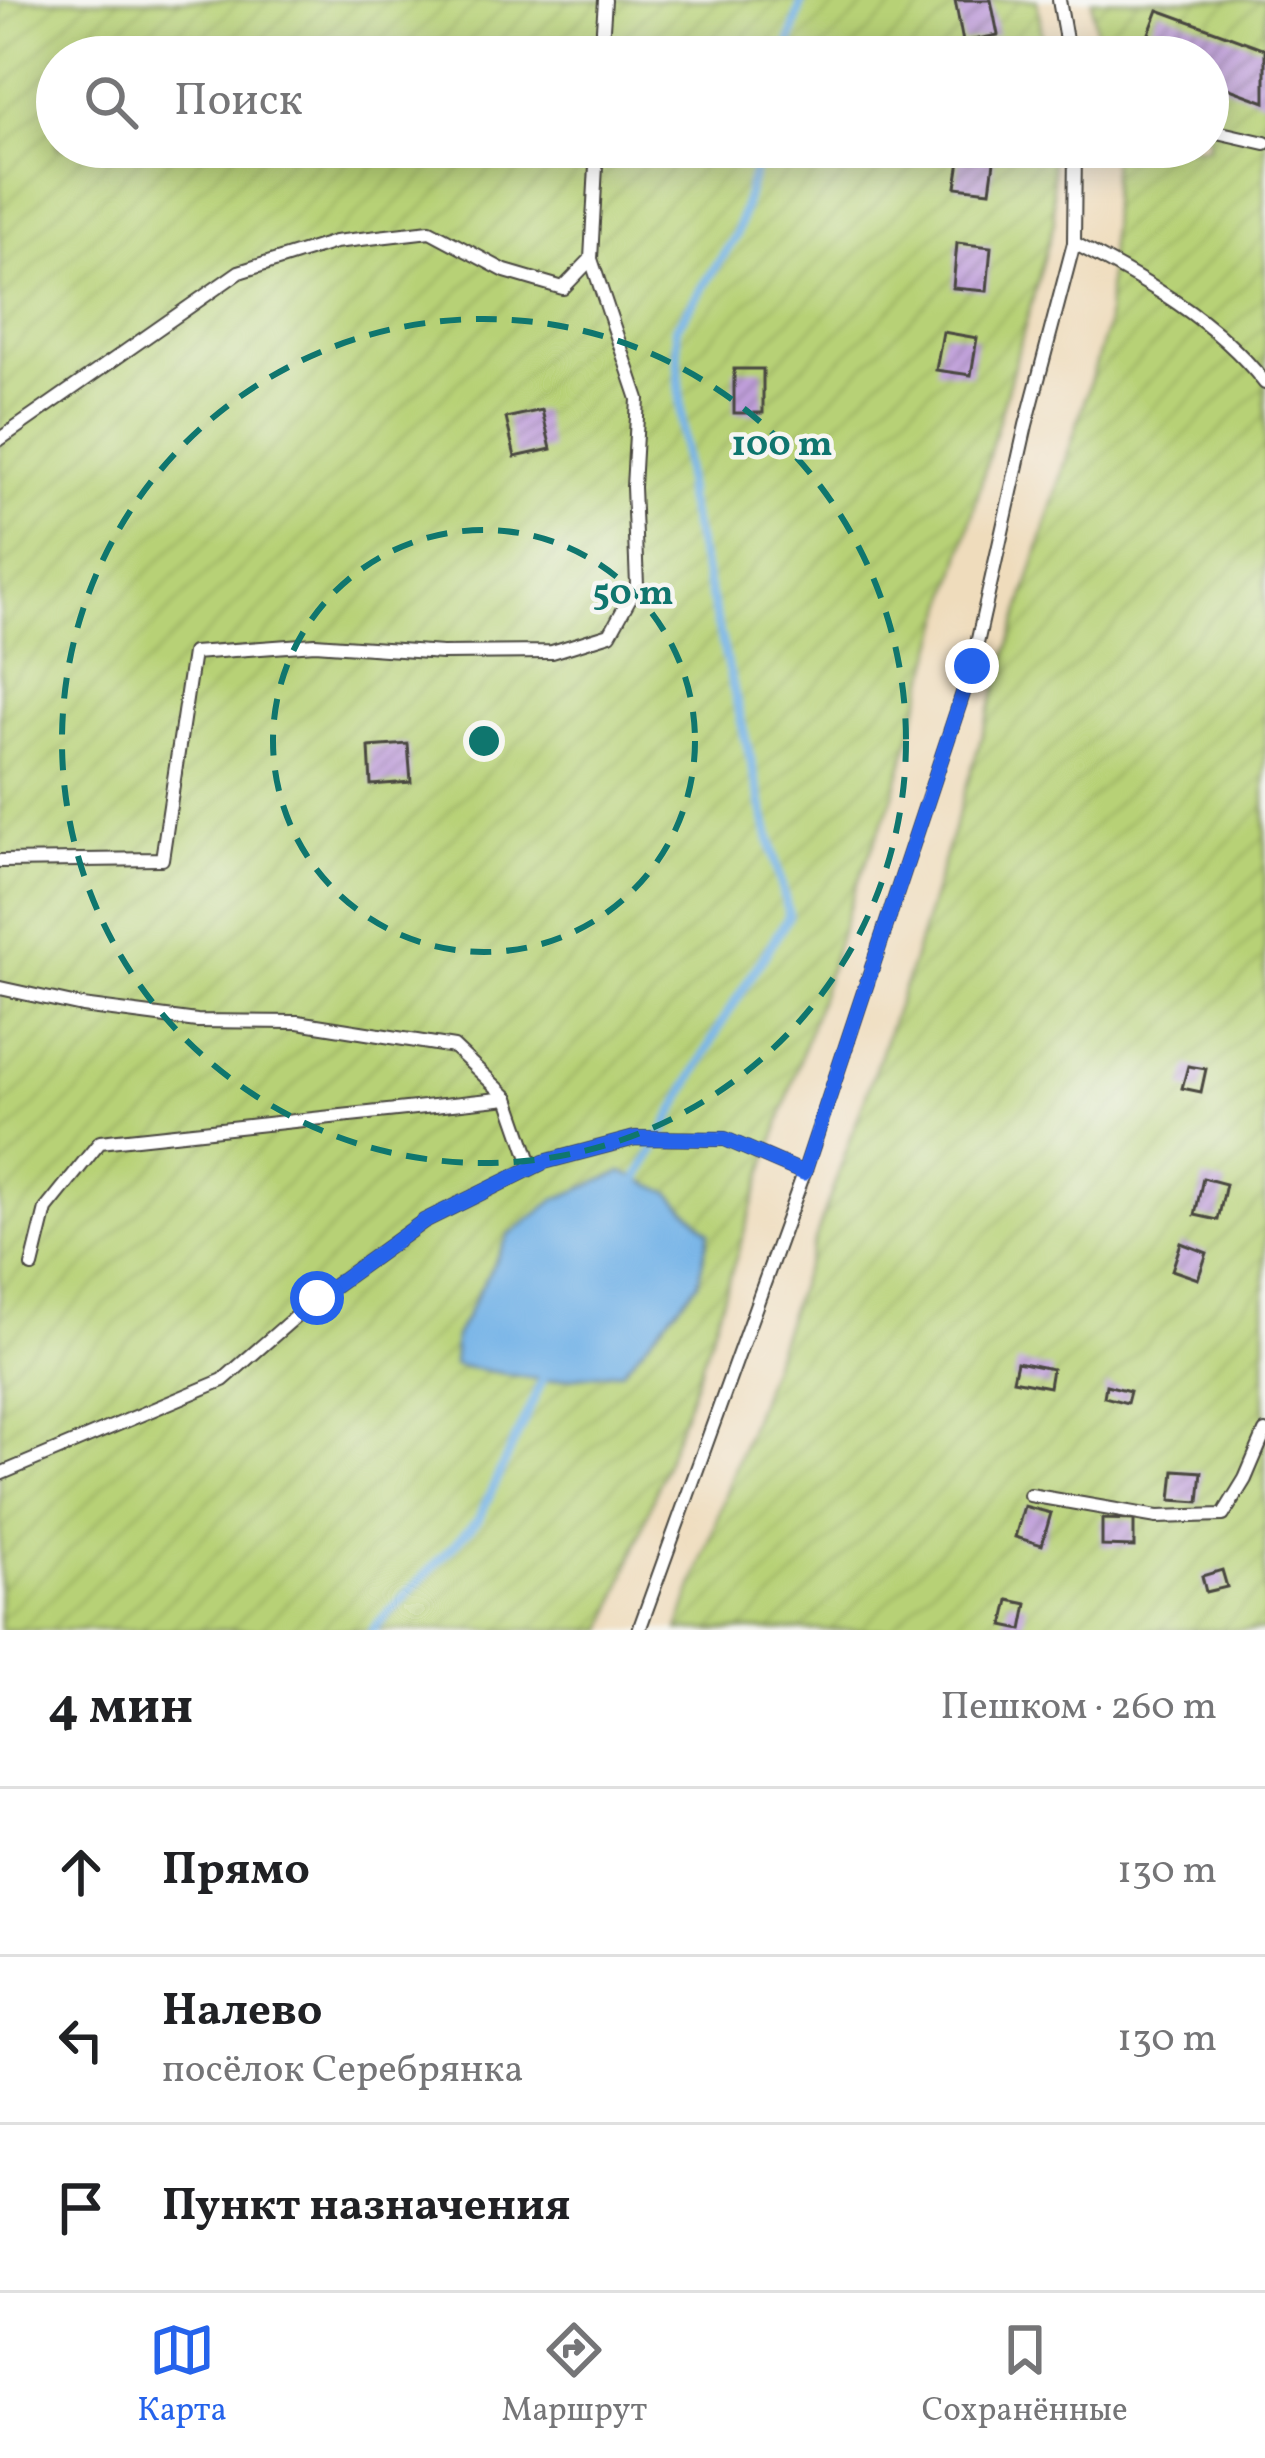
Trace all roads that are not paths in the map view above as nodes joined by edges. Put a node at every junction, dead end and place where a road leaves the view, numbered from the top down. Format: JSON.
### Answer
{"nodes":[{"id":1,"x":604,"y":0,"type":"edge"},
{"id":2,"x":1059,"y":0,"type":"edge"},
{"id":3,"x":603,"y":36,"type":"edge"},
{"id":4,"x":1065,"y":36,"type":"edge"},
{"id":5,"x":1229,"y":135,"type":"edge"},
{"id":6,"x":1265,"y":143,"type":"edge"},
{"id":7,"x":596,"y":168,"type":"edge"},
{"id":8,"x":1076,"y":168,"type":"edge"},
{"id":9,"x":1074,"y":243,"type":"junction"},
{"id":10,"x":591,"y":259,"type":"junction"},
{"id":11,"x":1265,"y":383,"type":"edge"},
{"id":12,"x":0,"y":439,"type":"edge"},
{"id":13,"x":0,"y":860,"type":"edge"},
{"id":14,"x":0,"y":988,"type":"edge"},
{"id":15,"x":508,"y":1098,"type":"junction"},
{"id":16,"x":532,"y":1168,"type":"junction"},
{"id":17,"x":804,"y":1173,"type":"junction"},
{"id":18,"x":32,"y":1266,"type":"dead end"},
{"id":19,"x":1265,"y":1432,"type":"edge"},
{"id":20,"x":0,"y":1474,"type":"edge"},
{"id":21,"x":1030,"y":1495,"type":"dead end"},
{"id":22,"x":639,"y":1630,"type":"edge"}],
"edges":[{"from":1,"to":3,"type":"lane"},
{"from":2,"to":4,"type":"lane"},
{"from":5,"to":6,"type":"lane"},
{"from":7,"to":10,"type":"lane"},
{"from":8,"to":9,"type":"lane"},
{"from":9,"to":11,"type":"lane"},
{"from":9,"to":17,"type":"lane"},
{"from":10,"to":12,"type":"lane"},
{"from":10,"to":13,"type":"lane"},
{"from":14,"to":15,"type":"lane"},
{"from":15,"to":16,"type":"lane"},
{"from":15,"to":18,"type":"lane"},
{"from":16,"to":17,"type":"lane"},
{"from":16,"to":20,"type":"lane"},
{"from":17,"to":22,"type":"lane"},
{"from":19,"to":21,"type":"lane"}]}
